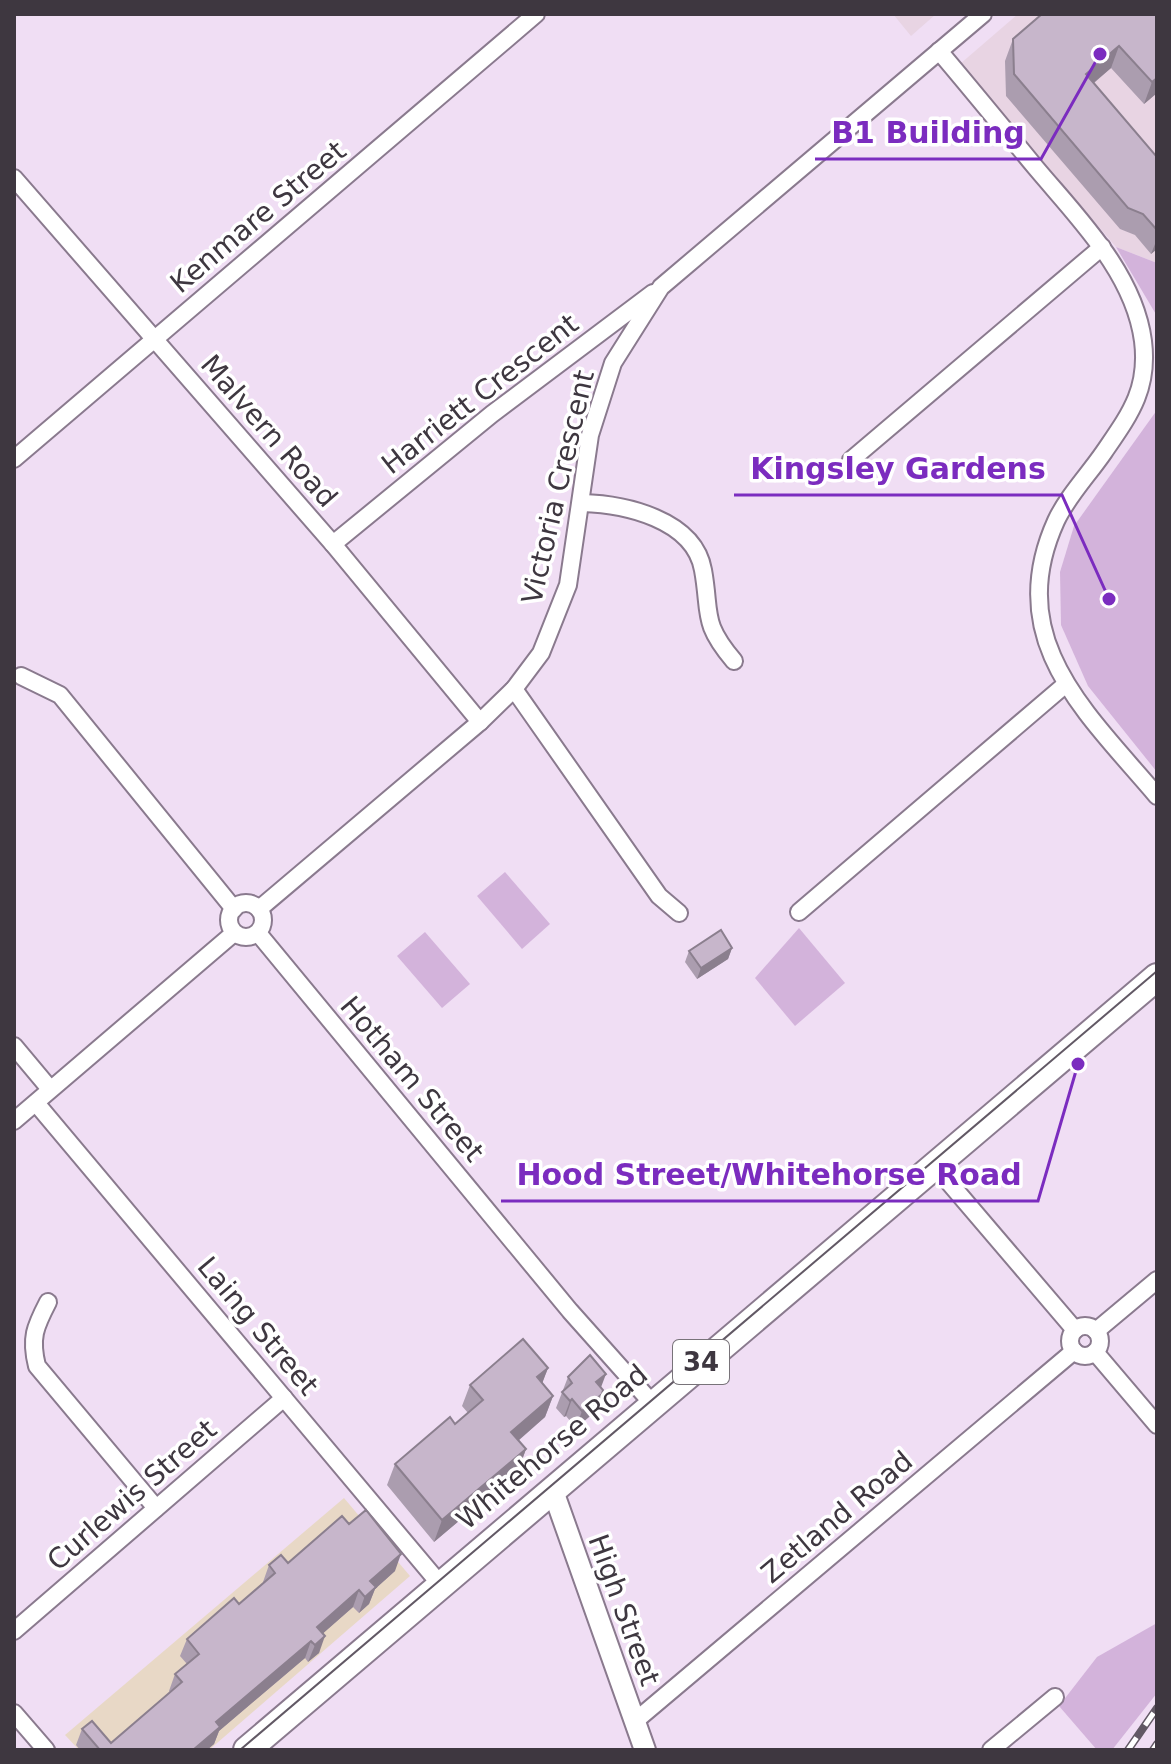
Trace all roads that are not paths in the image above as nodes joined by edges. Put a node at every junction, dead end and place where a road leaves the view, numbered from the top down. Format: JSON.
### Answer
{"nodes":[{"id":1,"x":536,"y":14,"type":"edge"},
{"id":2,"x":983,"y":14,"type":"edge"},
{"id":3,"x":939,"y":51,"type":"junction"},
{"id":4,"x":14,"y":178,"type":"edge"},
{"id":5,"x":1102,"y":247,"type":"junction"},
{"id":6,"x":661,"y":287,"type":"junction"},
{"id":7,"x":155,"y":339,"type":"junction"},
{"id":8,"x":14,"y":459,"type":"edge"},
{"id":9,"x":851,"y":460,"type":"dead end"},
{"id":10,"x":582,"y":503,"type":"junction"},
{"id":11,"x":333,"y":544,"type":"junction"},
{"id":12,"x":734,"y":661,"type":"dead end"},
{"id":13,"x":21,"y":676,"type":"dead end"},
{"id":14,"x":1066,"y":684,"type":"junction"},
{"id":15,"x":514,"y":689,"type":"junction"},
{"id":16,"x":480,"y":722,"type":"junction"},
{"id":17,"x":1157,"y":796,"type":"edge"},
{"id":18,"x":234,"y":909,"type":"junction"},
{"id":19,"x":259,"y":909,"type":"junction"},
{"id":20,"x":799,"y":912,"type":"dead end"},
{"id":21,"x":679,"y":913,"type":"dead end"},
{"id":22,"x":234,"y":933,"type":"junction"},
{"id":23,"x":258,"y":933,"type":"junction"},
{"id":24,"x":1157,"y":977,"type":"edge"},
{"id":25,"x":14,"y":1046,"type":"edge"},
{"id":26,"x":50,"y":1089,"type":"junction"},
{"id":27,"x":36,"y":1103,"type":"junction"},
{"id":28,"x":14,"y":1121,"type":"edge"},
{"id":29,"x":935,"y":1166,"type":"junction"},
{"id":30,"x":1157,"y":1280,"type":"edge"},
{"id":31,"x":48,"y":1302,"type":"dead end"},
{"id":32,"x":1075,"y":1330,"type":"junction"},
{"id":33,"x":1096,"y":1331,"type":"junction"},
{"id":34,"x":1074,"y":1351,"type":"junction"},
{"id":35,"x":1095,"y":1352,"type":"junction"},
{"id":36,"x":284,"y":1398,"type":"junction"},
{"id":37,"x":652,"y":1403,"type":"junction"},
{"id":38,"x":1157,"y":1425,"type":"edge"},
{"id":39,"x":552,"y":1488,"type":"junction"},
{"id":40,"x":156,"y":1508,"type":"junction"},
{"id":41,"x":440,"y":1584,"type":"junction"},
{"id":42,"x":14,"y":1631,"type":"edge"},
{"id":43,"x":1055,"y":1697,"type":"dead end"},
{"id":44,"x":14,"y":1713,"type":"edge"},
{"id":45,"x":634,"y":1722,"type":"junction"},
{"id":46,"x":46,"y":1750,"type":"edge"},
{"id":47,"x":247,"y":1750,"type":"edge"},
{"id":48,"x":645,"y":1750,"type":"edge"},
{"id":49,"x":991,"y":1750,"type":"edge"}],
"edges":[{"from":1,"to":7,"type":"street","name":"Kenmare Street"},
{"from":2,"to":3,"type":"street","name":"Victoria Crescent"},
{"from":3,"to":5,"type":"street"},
{"from":3,"to":6,"type":"street","name":"Victoria Crescent"},
{"from":4,"to":7,"type":"street","name":"Malvern Road"},
{"from":5,"to":9,"type":"street"},
{"from":5,"to":14,"type":"street"},
{"from":6,"to":10,"type":"street","name":"Victoria Crescent"},
{"from":6,"to":11,"type":"street","name":"Harriett Crescent"},
{"from":7,"to":8,"type":"street","name":"Kenmare Street"},
{"from":7,"to":11,"type":"street","name":"Malvern Road"},
{"from":10,"to":12,"type":"street"},
{"from":10,"to":15,"type":"street","name":"Victoria Crescent"},
{"from":11,"to":16,"type":"street","name":"Malvern Road"},
{"from":13,"to":18,"type":"street"},
{"from":14,"to":17,"type":"street"},
{"from":14,"to":20,"type":"street"},
{"from":15,"to":16,"type":"street","name":"Victoria Crescent"},
{"from":15,"to":21,"type":"street"},
{"from":16,"to":19,"type":"street","name":"Victoria Crescent"},
{"from":18,"to":19,"type":"street"},
{"from":18,"to":22,"type":"street"},
{"from":19,"to":23,"type":"street"},
{"from":22,"to":23,"type":"street"},
{"from":22,"to":26,"type":"street"},
{"from":23,"to":37,"type":"street","name":"Hotham Street"},
{"from":24,"to":29,"type":"main road","name":"Whitehorse Road","number":"34"},
{"from":25,"to":26,"type":"street"},
{"from":26,"to":27,"type":"street"},
{"from":27,"to":28,"type":"street"},
{"from":27,"to":36,"type":"street","name":"Laing Street"},
{"from":29,"to":32,"type":"street"},
{"from":29,"to":37,"type":"main road","name":"Whitehorse Road","number":"34"},
{"from":30,"to":33,"type":"street"},
{"from":31,"to":40,"type":"street"},
{"from":32,"to":33,"type":"street"},
{"from":32,"to":34,"type":"street"},
{"from":33,"to":35,"type":"street"},
{"from":34,"to":35,"type":"street"},
{"from":34,"to":45,"type":"street","name":"Zetland Road"},
{"from":35,"to":38,"type":"street"},
{"from":36,"to":40,"type":"street","name":"Curlewis Street"},
{"from":36,"to":41,"type":"street","name":"Laing Street"},
{"from":37,"to":39,"type":"main road","name":"Whitehorse Road","number":"34"},
{"from":39,"to":41,"type":"main road","name":"Whitehorse Road","number":"34"},
{"from":39,"to":45,"type":"street","name":"High Street"},
{"from":40,"to":42,"type":"street","name":"Curlewis Street"},
{"from":41,"to":47,"type":"main road","name":"Whitehorse Road","number":"34"},
{"from":43,"to":49,"type":"street"},
{"from":44,"to":46,"type":"street"},
{"from":45,"to":48,"type":"street","name":"High Street"}]}
